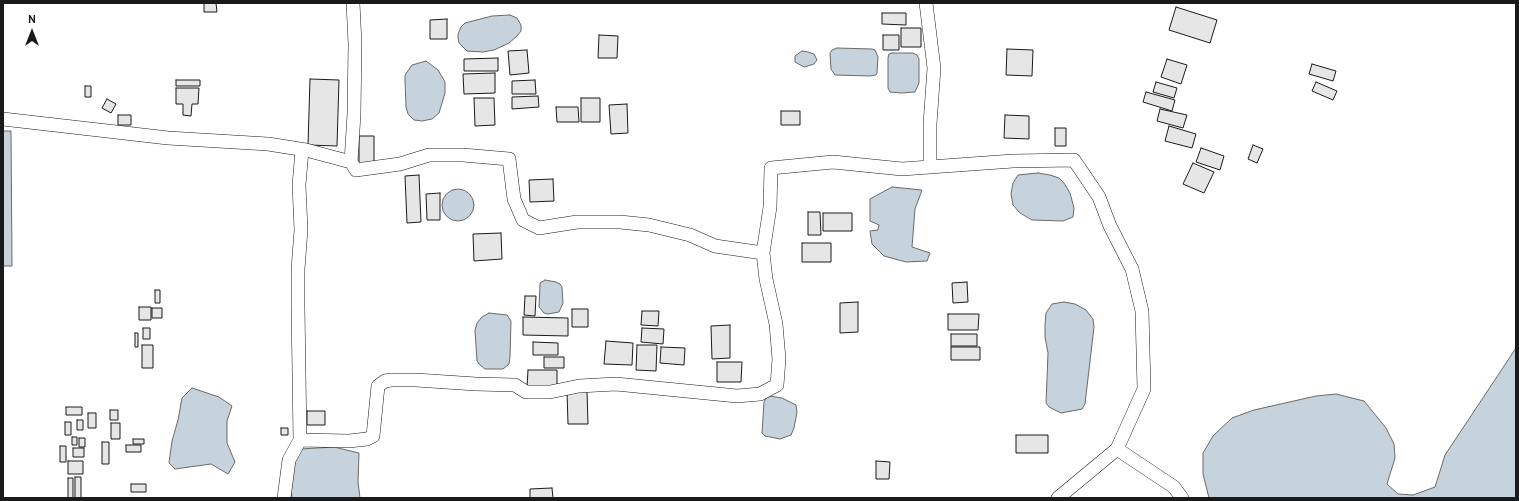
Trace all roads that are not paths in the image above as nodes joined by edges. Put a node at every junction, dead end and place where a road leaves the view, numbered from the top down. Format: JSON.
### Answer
{"nodes":[{"id":1,"x":353,"y":3,"type":"edge"},
{"id":2,"x":926,"y":3,"type":"edge"},
{"id":3,"x":3,"y":119,"type":"edge"},
{"id":4,"x":302,"y":150,"type":"junction"},
{"id":5,"x":351,"y":162,"type":"junction"},
{"id":6,"x":930,"y":167,"type":"junction"},
{"id":7,"x":763,"y":253,"type":"junction"},
{"id":8,"x":300,"y":440,"type":"junction"},
{"id":9,"x":1117,"y":449,"type":"junction"},
{"id":10,"x":284,"y":498,"type":"edge"},
{"id":11,"x":1058,"y":498,"type":"edge"},
{"id":12,"x":1182,"y":498,"type":"edge"}],
"edges":[{"from":1,"to":5,"type":"street"},
{"from":2,"to":6,"type":"street"},
{"from":3,"to":4,"type":"street"},
{"from":4,"to":5,"type":"street"},
{"from":4,"to":8,"type":"street"},
{"from":5,"to":7,"type":"street"},
{"from":6,"to":7,"type":"street"},
{"from":6,"to":9,"type":"street"},
{"from":7,"to":8,"type":"street"},
{"from":8,"to":10,"type":"street"},
{"from":9,"to":11,"type":"street"},
{"from":9,"to":12,"type":"street"}]}
